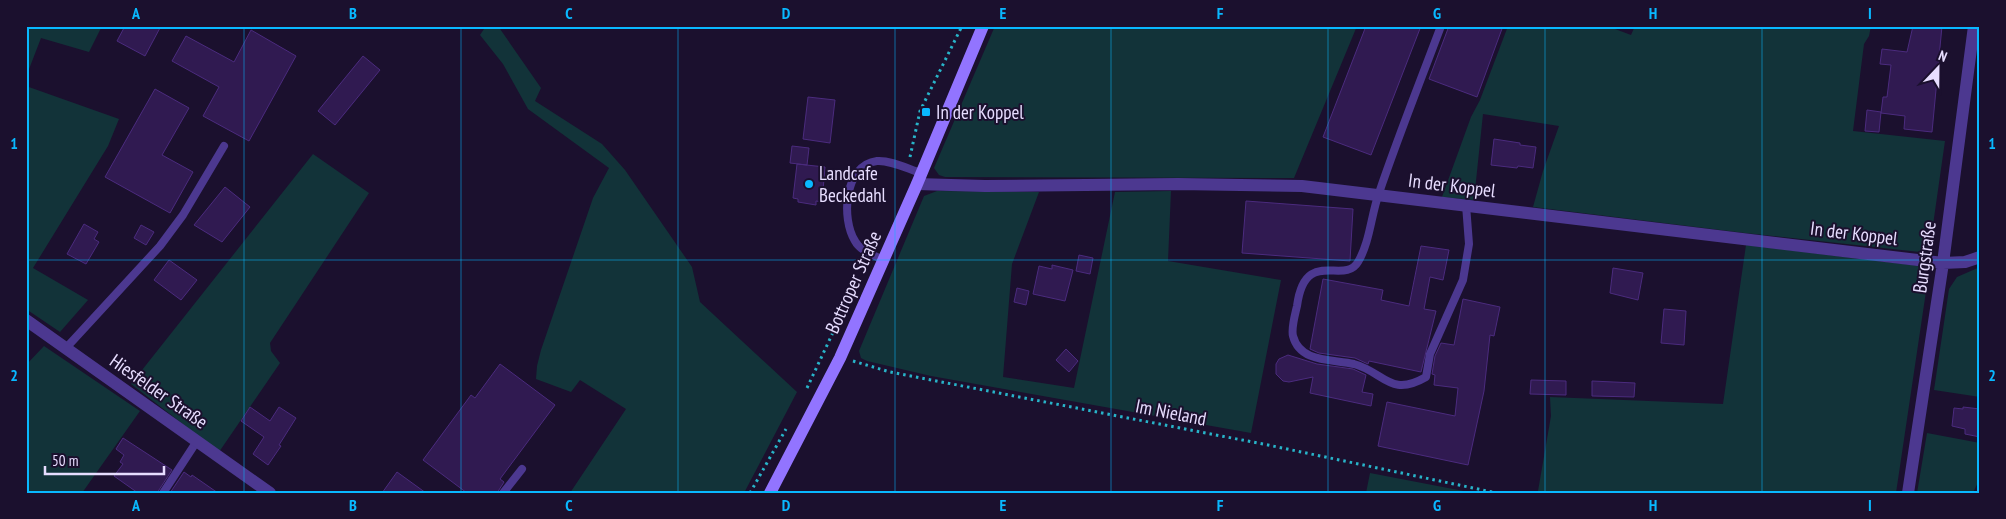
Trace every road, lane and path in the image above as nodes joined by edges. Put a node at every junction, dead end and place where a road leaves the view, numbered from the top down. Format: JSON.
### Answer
{"nodes":[{"id":1,"x":983,"y":26,"type":"edge"},
{"id":2,"x":1441,"y":26,"type":"edge"},
{"id":3,"x":1974,"y":26,"type":"edge"},
{"id":4,"x":224,"y":146,"type":"dead end"},
{"id":5,"x":919,"y":179,"type":"junction"},
{"id":6,"x":1378,"y":195,"type":"junction"},
{"id":7,"x":1466,"y":205,"type":"junction"},
{"id":8,"x":1980,"y":257,"type":"edge"},
{"id":9,"x":883,"y":260,"type":"junction"},
{"id":10,"x":1943,"y":263,"type":"junction"},
{"id":11,"x":26,"y":320,"type":"edge"},
{"id":12,"x":66,"y":348,"type":"junction"},
{"id":13,"x":840,"y":358,"type":"junction"},
{"id":14,"x":197,"y":441,"type":"junction"},
{"id":15,"x":522,"y":469,"type":"dead end"},
{"id":16,"x":163,"y":493,"type":"edge"},
{"id":17,"x":270,"y":493,"type":"edge"},
{"id":18,"x":503,"y":493,"type":"edge"},
{"id":19,"x":770,"y":493,"type":"edge"},
{"id":20,"x":1497,"y":493,"type":"edge"},
{"id":21,"x":1908,"y":493,"type":"edge"}],
"edges":[{"from":1,"to":5,"type":"main road","name":"Bottroper Straße"},
{"from":2,"to":6,"type":"lane"},
{"from":3,"to":10,"type":"street","name":"Burgstraße"},
{"from":4,"to":12,"type":"lane"},
{"from":5,"to":6,"type":"street","name":"In der Koppel"},
{"from":5,"to":9,"type":"main road","name":"Bottroper Straße"},
{"from":5,"to":9,"type":"lane"},
{"from":6,"to":7,"type":"street","name":"In der Koppel"},
{"from":6,"to":7,"type":"lane"},
{"from":7,"to":10,"type":"street","name":"In der Koppel"},
{"from":8,"to":10,"type":"street","name":"In der Koppel"},
{"from":9,"to":13,"type":"main road","name":"Bottroper Straße"},
{"from":10,"to":21,"type":"street","name":"Burgstraße"},
{"from":11,"to":12,"type":"street","name":"Hiesfelder Straße"},
{"from":12,"to":14,"type":"street","name":"Hiesfelder Straße"},
{"from":13,"to":19,"type":"main road","name":"Bottroper Straße"},
{"from":13,"to":20,"type":"path","name":"Im Nieland"},
{"from":14,"to":16,"type":"lane"},
{"from":14,"to":17,"type":"street","name":"Hiesfelder Straße"},
{"from":15,"to":18,"type":"lane"}]}
